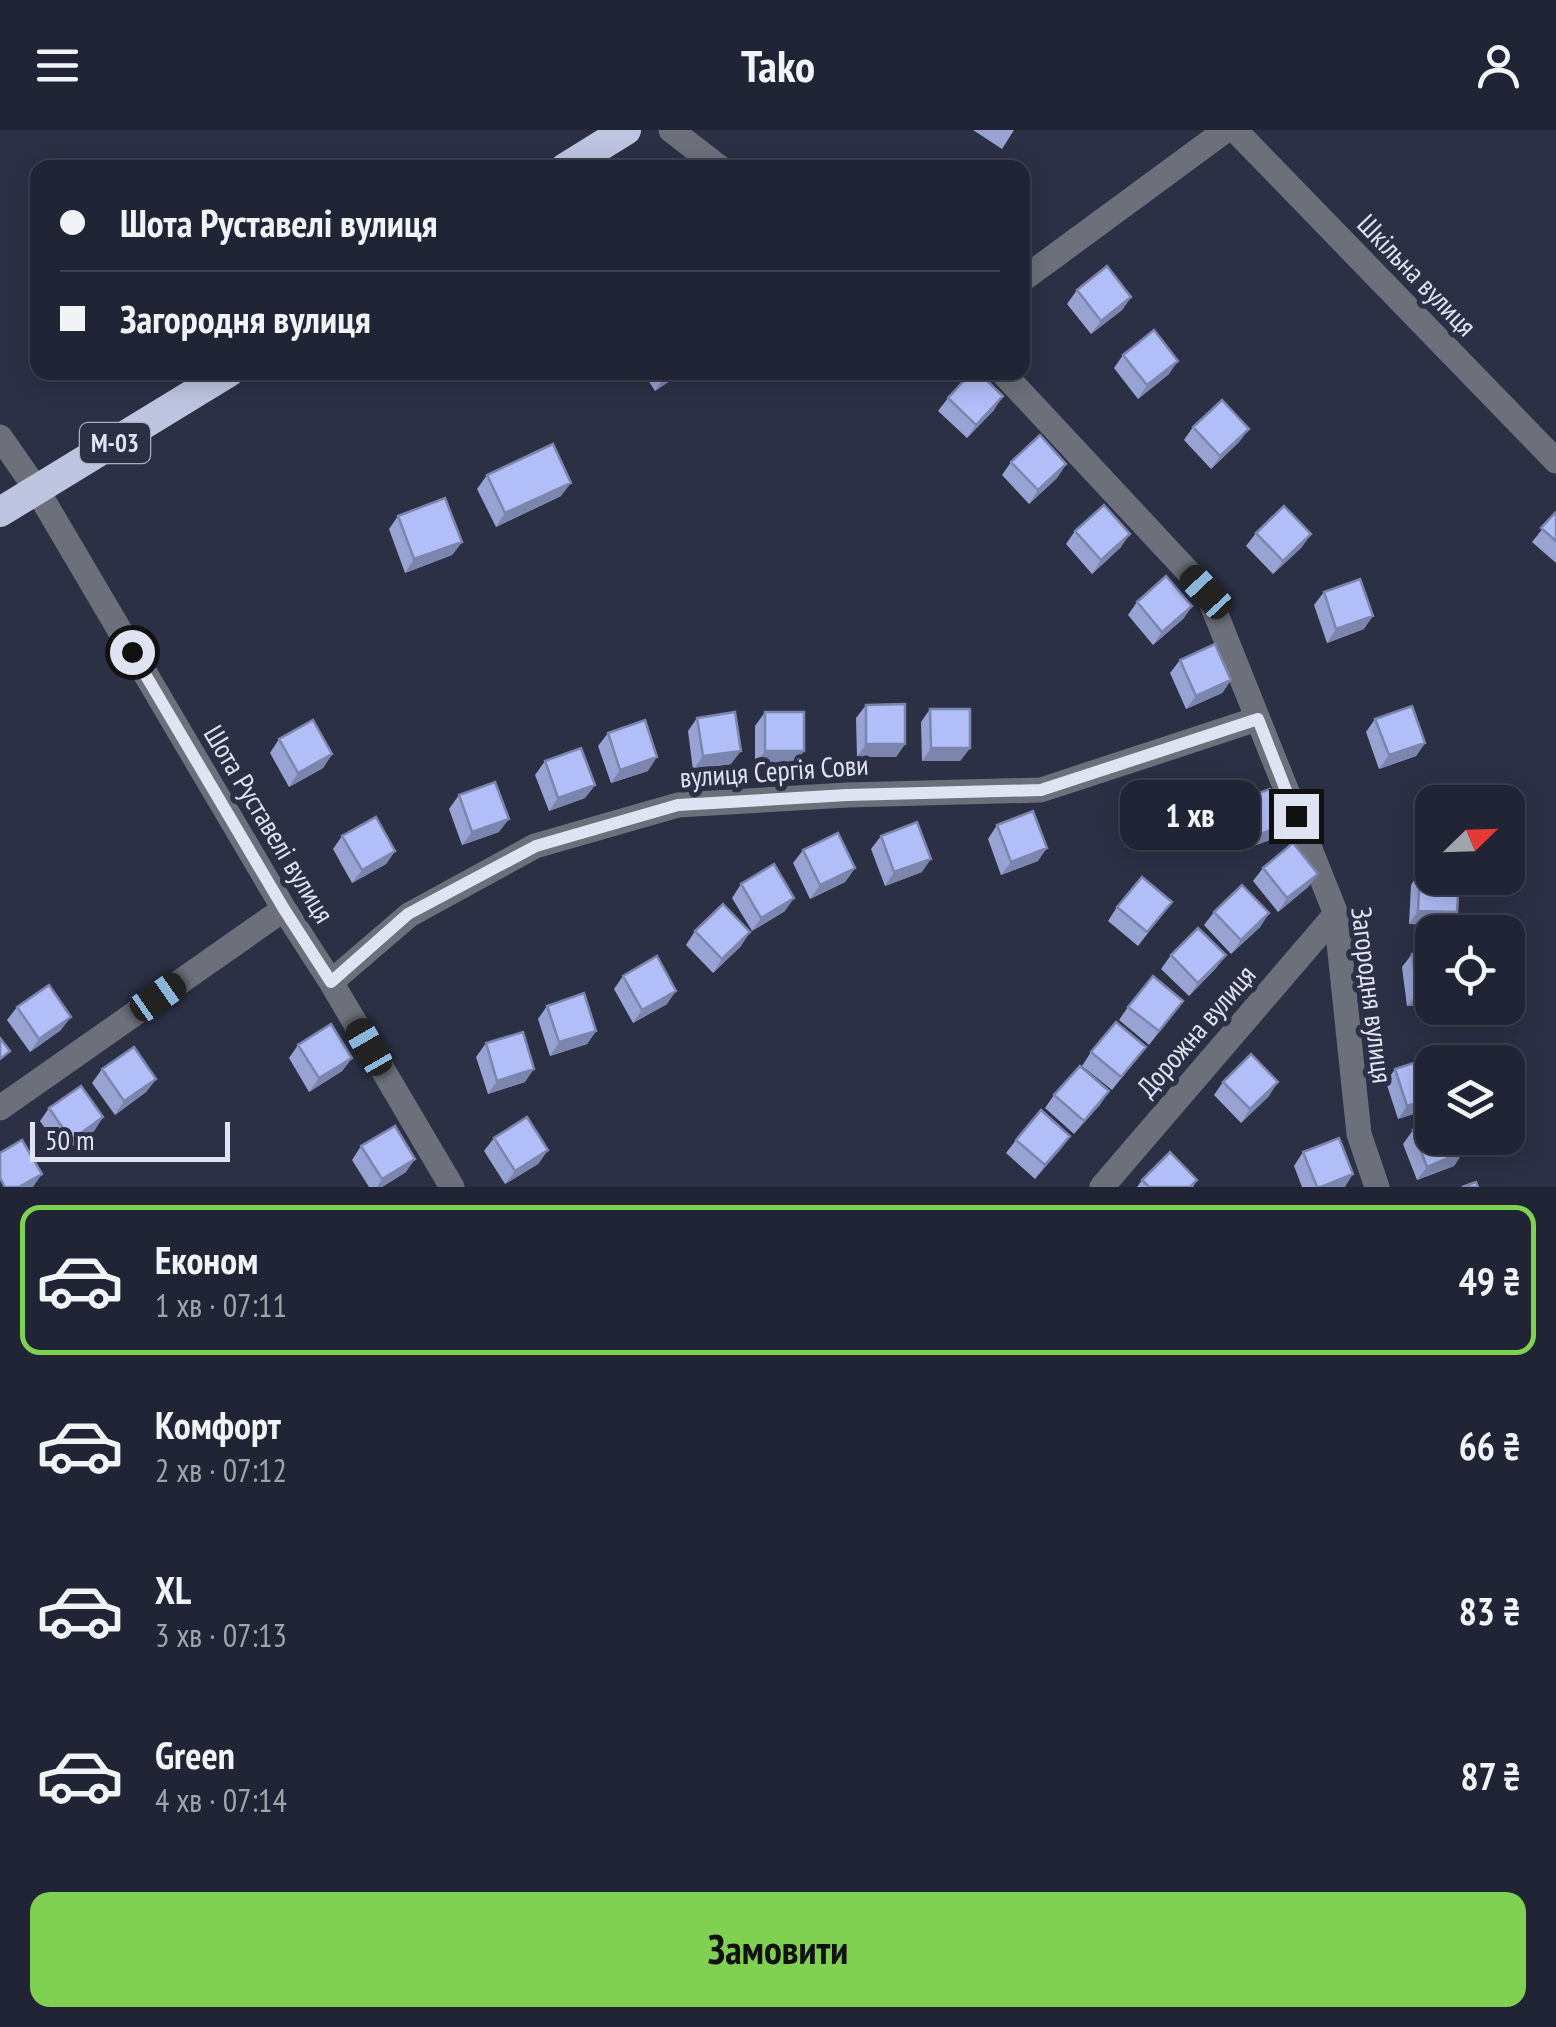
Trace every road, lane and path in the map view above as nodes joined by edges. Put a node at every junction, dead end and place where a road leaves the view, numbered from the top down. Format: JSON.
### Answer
{"nodes":[{"id":1,"x":626,"y":130,"type":"edge"},
{"id":2,"x":672,"y":130,"type":"edge"},
{"id":3,"x":1226,"y":130,"type":"edge"},
{"id":4,"x":1235,"y":130,"type":"edge"},
{"id":5,"x":578,"y":160,"type":"edge"},
{"id":6,"x":710,"y":160,"type":"edge"},
{"id":7,"x":1030,"y":274,"type":"edge"},
{"id":8,"x":217,"y":380,"type":"edge"},
{"id":9,"x":1009,"y":380,"type":"edge"},
{"id":10,"x":0,"y":437,"type":"edge"},
{"id":11,"x":1556,"y":461,"type":"edge"},
{"id":12,"x":37,"y":490,"type":"junction"},
{"id":13,"x":0,"y":512,"type":"edge"},
{"id":14,"x":1258,"y":719,"type":"junction"},
{"id":15,"x":284,"y":909,"type":"junction"},
{"id":16,"x":1336,"y":914,"type":"junction"},
{"id":17,"x":331,"y":982,"type":"junction"},
{"id":18,"x":0,"y":1108,"type":"edge"},
{"id":19,"x":452,"y":1187,"type":"edge"},
{"id":20,"x":1102,"y":1187,"type":"edge"},
{"id":21,"x":1377,"y":1187,"type":"edge"}],
"edges":[{"from":1,"to":5,"type":"highway"},
{"from":2,"to":6,"type":"street"},
{"from":3,"to":7,"type":"street"},
{"from":4,"to":11,"type":"street","name":"Шкільна вулиця"},
{"from":8,"to":12,"type":"highway","number":"М-03"},
{"from":9,"to":14,"type":"street","name":"Загородня вулиця"},
{"from":10,"to":12,"type":"street","name":"Шота Руставелі вулиця"},
{"from":12,"to":13,"type":"highway","number":"М-03"},
{"from":12,"to":15,"type":"street","name":"Шота Руставелі вулиця"},
{"from":14,"to":16,"type":"street","name":"Загородня вулиця"},
{"from":14,"to":17,"type":"street","name":"вулиця Сергія Сови"},
{"from":15,"to":17,"type":"street","name":"Шота Руставелі вулиця"},
{"from":15,"to":18,"type":"street"},
{"from":16,"to":20,"type":"street","name":"Дорожна вулиця"},
{"from":16,"to":21,"type":"street","name":"Загородня вулиця"},
{"from":17,"to":19,"type":"street","name":"Шота Руставелі вулиця"}]}
